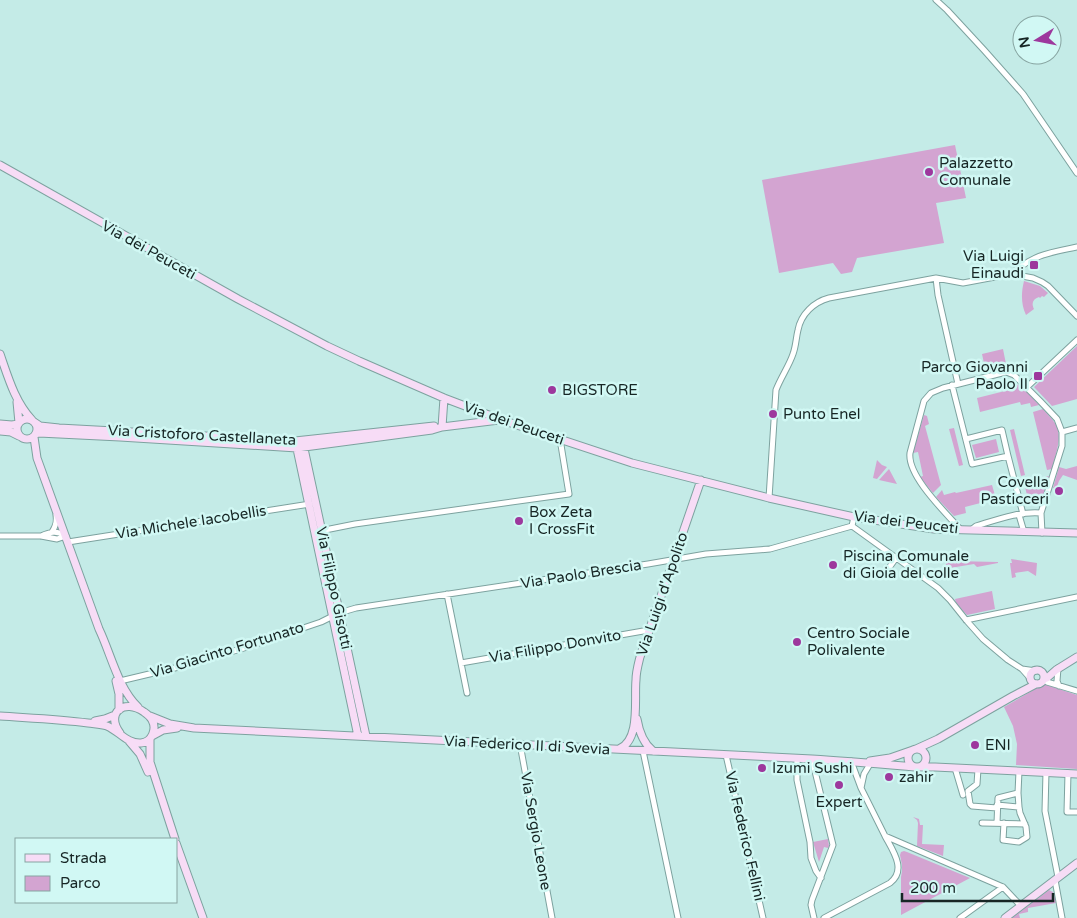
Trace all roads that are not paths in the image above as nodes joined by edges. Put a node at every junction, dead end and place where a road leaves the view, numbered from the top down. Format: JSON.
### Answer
{"nodes":[{"id":1,"x":936,"y":0,"type":"edge"},
{"id":2,"x":0,"y":165,"type":"edge"},
{"id":3,"x":1077,"y":173,"type":"edge"},
{"id":4,"x":1077,"y":247,"type":"edge"},
{"id":5,"x":1011,"y":274,"type":"junction"},
{"id":6,"x":936,"y":278,"type":"junction"},
{"id":7,"x":1077,"y":316,"type":"edge"},
{"id":8,"x":1077,"y":340,"type":"edge"},
{"id":9,"x":0,"y":354,"type":"edge"},
{"id":10,"x":955,"y":384,"type":"junction"},
{"id":11,"x":1027,"y":387,"type":"junction"},
{"id":12,"x":444,"y":398,"type":"junction"},
{"id":13,"x":17,"y":399,"type":"junction"},
{"id":14,"x":502,"y":420,"type":"junction"},
{"id":15,"x":33,"y":421,"type":"junction"},
{"id":16,"x":18,"y":423,"type":"junction"},
{"id":17,"x":0,"y":424,"type":"edge"},
{"id":18,"x":442,"y":427,"type":"junction"},
{"id":19,"x":1077,"y":428,"type":"edge"},
{"id":20,"x":0,"y":431,"type":"edge"},
{"id":21,"x":1062,"y":432,"type":"junction"},
{"id":22,"x":35,"y":436,"type":"junction"},
{"id":23,"x":22,"y":438,"type":"junction"},
{"id":24,"x":560,"y":439,"type":"junction"},
{"id":25,"x":966,"y":439,"type":"junction"},
{"id":26,"x":299,"y":444,"type":"junction"},
{"id":27,"x":1008,"y":456,"type":"junction"},
{"id":28,"x":37,"y":458,"type":"junction"},
{"id":29,"x":700,"y":480,"type":"junction"},
{"id":30,"x":769,"y":498,"type":"junction"},
{"id":31,"x":312,"y":503,"type":"junction"},
{"id":32,"x":56,"y":510,"type":"junction"},
{"id":33,"x":1041,"y":513,"type":"junction"},
{"id":34,"x":1021,"y":514,"type":"junction"},
{"id":35,"x":854,"y":517,"type":"junction"},
{"id":36,"x":852,"y":526,"type":"junction"},
{"id":37,"x":961,"y":530,"type":"junction"},
{"id":38,"x":971,"y":530,"type":"junction"},
{"id":39,"x":52,"y":532,"type":"junction"},
{"id":40,"x":318,"y":532,"type":"junction"},
{"id":41,"x":1024,"y":532,"type":"junction"},
{"id":42,"x":1042,"y":533,"type":"junction"},
{"id":43,"x":1077,"y":533,"type":"edge"},
{"id":44,"x":0,"y":536,"type":"edge"},
{"id":45,"x":41,"y":536,"type":"junction"},
{"id":46,"x":57,"y":539,"type":"junction"},
{"id":47,"x":66,"y":539,"type":"junction"},
{"id":48,"x":71,"y":552,"type":"junction"},
{"id":49,"x":896,"y":558,"type":"junction"},
{"id":50,"x":673,"y":560,"type":"junction"},
{"id":51,"x":886,"y":572,"type":"dead end"},
{"id":52,"x":447,"y":594,"type":"junction"},
{"id":53,"x":1077,"y":597,"type":"edge"},
{"id":54,"x":336,"y":614,"type":"junction"},
{"id":55,"x":966,"y":620,"type":"junction"},
{"id":56,"x":99,"y":628,"type":"junction"},
{"id":57,"x":649,"y":630,"type":"junction"},
{"id":58,"x":1077,"y":657,"type":"edge"},
{"id":59,"x":461,"y":663,"type":"junction"},
{"id":60,"x":1022,"y":669,"type":"junction"},
{"id":61,"x":1057,"y":669,"type":"junction"},
{"id":62,"x":1037,"y":671,"type":"junction"},
{"id":63,"x":1044,"y":679,"type":"junction"},
{"id":64,"x":1032,"y":680,"type":"junction"},
{"id":65,"x":120,"y":681,"type":"junction"},
{"id":66,"x":1059,"y":686,"type":"junction"},
{"id":67,"x":1077,"y":692,"type":"edge"},
{"id":68,"x":467,"y":693,"type":"dead end"},
{"id":69,"x":138,"y":707,"type":"junction"},
{"id":70,"x":117,"y":712,"type":"junction"},
{"id":71,"x":0,"y":716,"type":"edge"},
{"id":72,"x":150,"y":716,"type":"junction"},
{"id":73,"x":79,"y":721,"type":"junction"},
{"id":74,"x":194,"y":728,"type":"junction"},
{"id":75,"x":637,"y":728,"type":"junction"},
{"id":76,"x":120,"y":733,"type":"junction"},
{"id":77,"x":362,"y":736,"type":"junction"},
{"id":78,"x":151,"y":737,"type":"junction"},
{"id":79,"x":938,"y":739,"type":"junction"},
{"id":80,"x":129,"y":741,"type":"junction"},
{"id":81,"x":520,"y":744,"type":"junction"},
{"id":82,"x":619,"y":750,"type":"junction"},
{"id":83,"x":915,"y":750,"type":"junction"},
{"id":84,"x":640,"y":751,"type":"junction"},
{"id":85,"x":653,"y":751,"type":"junction"},
{"id":86,"x":726,"y":755,"type":"junction"},
{"id":87,"x":926,"y":757,"type":"junction"},
{"id":88,"x":797,"y":758,"type":"junction"},
{"id":89,"x":812,"y":759,"type":"junction"},
{"id":90,"x":851,"y":761,"type":"junction"},
{"id":91,"x":860,"y":762,"type":"junction"},
{"id":92,"x":870,"y":764,"type":"junction"},
{"id":93,"x":917,"y":767,"type":"junction"},
{"id":94,"x":935,"y":767,"type":"junction"},
{"id":95,"x":955,"y":768,"type":"junction"},
{"id":96,"x":978,"y":769,"type":"junction"},
{"id":97,"x":1019,"y":771,"type":"junction"},
{"id":98,"x":1046,"y":772,"type":"junction"},
{"id":99,"x":1068,"y":773,"type":"junction"},
{"id":100,"x":1077,"y":774,"type":"edge"},
{"id":101,"x":861,"y":788,"type":"junction"},
{"id":102,"x":1018,"y":794,"type":"junction"},
{"id":103,"x":963,"y":795,"type":"dead end"},
{"id":104,"x":997,"y":807,"type":"junction"},
{"id":105,"x":1019,"y":807,"type":"junction"},
{"id":106,"x":1077,"y":812,"type":"edge"},
{"id":107,"x":982,"y":823,"type":"dead end"},
{"id":108,"x":997,"y":823,"type":"junction"},
{"id":109,"x":1004,"y":823,"type":"junction"},
{"id":110,"x":1025,"y":824,"type":"junction"},
{"id":111,"x":171,"y":828,"type":"junction"},
{"id":112,"x":885,"y":836,"type":"junction"},
{"id":113,"x":175,"y":838,"type":"edge"},
{"id":114,"x":178,"y":849,"type":"edge"},
{"id":115,"x":1077,"y":863,"type":"edge"},
{"id":116,"x":821,"y":878,"type":"junction"},
{"id":117,"x":1056,"y":879,"type":"junction"},
{"id":118,"x":1003,"y":887,"type":"junction"},
{"id":119,"x":1021,"y":906,"type":"junction"},
{"id":120,"x":203,"y":918,"type":"edge"},
{"id":121,"x":552,"y":918,"type":"edge"},
{"id":122,"x":678,"y":918,"type":"edge"},
{"id":123,"x":763,"y":918,"type":"edge"},
{"id":124,"x":814,"y":918,"type":"edge"},
{"id":125,"x":824,"y":918,"type":"edge"},
{"id":126,"x":960,"y":918,"type":"edge"},
{"id":127,"x":1005,"y":918,"type":"edge"},
{"id":128,"x":1062,"y":918,"type":"edge"}],
"edges":[{"from":1,"to":3,"type":"street"},
{"from":2,"to":12,"type":"main road","name":"Via dei Peuceti"},
{"from":4,"to":5,"type":"street"},
{"from":5,"to":6,"type":"street"},
{"from":5,"to":7,"type":"street"},
{"from":6,"to":10,"type":"street"},
{"from":6,"to":30,"type":"street"},
{"from":8,"to":11,"type":"street"},
{"from":9,"to":13,"type":"main road"},
{"from":10,"to":11,"type":"street"},
{"from":10,"to":25,"type":"street"},
{"from":10,"to":37,"type":"street"},
{"from":11,"to":21,"type":"street"},
{"from":12,"to":14,"type":"main road","name":"Via dei Peuceti"},
{"from":12,"to":18,"type":"main road"},
{"from":13,"to":15,"type":"main road"},
{"from":13,"to":16,"type":"main road"},
{"from":14,"to":18,"type":"main road","name":"Via Cristoforo Castellaneta"},
{"from":14,"to":24,"type":"main road","name":"Via dei Peuceti"},
{"from":15,"to":16,"type":"main road"},
{"from":15,"to":22,"type":"main road"},
{"from":15,"to":26,"type":"main road","name":"Via Cristoforo Castellaneta"},
{"from":16,"to":17,"type":"main road"},
{"from":16,"to":23,"type":"main road"},
{"from":18,"to":26,"type":"main road","name":"Via Cristoforo Castellaneta"},
{"from":19,"to":21,"type":"street"},
{"from":20,"to":23,"type":"main road"},
{"from":21,"to":33,"type":"street"},
{"from":22,"to":23,"type":"main road"},
{"from":22,"to":26,"type":"main road","name":"Via Cristoforo Castellaneta"},
{"from":22,"to":28,"type":"main road"},
{"from":23,"to":28,"type":"main road"},
{"from":24,"to":29,"type":"main road","name":"Via dei Peuceti"},
{"from":24,"to":40,"type":"street"},
{"from":25,"to":27,"type":"street"},
{"from":25,"to":27,"type":"street"},
{"from":26,"to":31,"type":"main road","name":"Via Filippo Gisotti"},
{"from":27,"to":34,"type":"street"},
{"from":28,"to":32,"type":"main road"},
{"from":29,"to":30,"type":"main road","name":"Via dei Peuceti"},
{"from":29,"to":50,"type":"main road","name":"Via Luigi d'Apolito"},
{"from":30,"to":35,"type":"main road","name":"Via dei Peuceti"},
{"from":31,"to":40,"type":"main road","name":"Via Filippo Gisotti"},
{"from":31,"to":47,"type":"street","name":"Via Michele Iacobellis"},
{"from":32,"to":39,"type":"street"},
{"from":32,"to":47,"type":"main road"},
{"from":33,"to":34,"type":"street"},
{"from":33,"to":42,"type":"street"},
{"from":34,"to":38,"type":"street"},
{"from":34,"to":41,"type":"street"},
{"from":35,"to":36,"type":"street"},
{"from":35,"to":37,"type":"main road","name":"Via dei Peuceti"},
{"from":36,"to":49,"type":"street"},
{"from":36,"to":50,"type":"street","name":"Via Paolo Brescia"},
{"from":37,"to":38,"type":"main road","name":"Via dei Peuceti"},
{"from":38,"to":41,"type":"main road","name":"Via dei Peuceti"},
{"from":39,"to":45,"type":"street"},
{"from":39,"to":47,"type":"street"},
{"from":40,"to":54,"type":"main road","name":"Via Filippo Gisotti"},
{"from":41,"to":42,"type":"main road","name":"Via dei Peuceti"},
{"from":42,"to":43,"type":"main road","name":"Via dei Peuceti"},
{"from":44,"to":45,"type":"street"},
{"from":45,"to":46,"type":"street"},
{"from":46,"to":47,"type":"street","name":"Via Michele Iacobellis"},
{"from":46,"to":48,"type":"street"},
{"from":47,"to":48,"type":"main road"},
{"from":48,"to":56,"type":"main road"},
{"from":49,"to":51,"type":"street"},
{"from":49,"to":55,"type":"street"},
{"from":50,"to":52,"type":"street","name":"Via Paolo Brescia"},
{"from":50,"to":57,"type":"main road","name":"Via Luigi d'Apolito"},
{"from":52,"to":54,"type":"street","name":"Via Paolo Brescia"},
{"from":52,"to":59,"type":"street"},
{"from":53,"to":55,"type":"street"},
{"from":54,"to":65,"type":"street","name":"Via Giacinto Fortunato"},
{"from":54,"to":77,"type":"main road","name":"Via Filippo Gisotti"},
{"from":55,"to":60,"type":"street"},
{"from":56,"to":65,"type":"main road"},
{"from":56,"to":70,"type":"main road"},
{"from":57,"to":59,"type":"street","name":"Via Filippo Donvito"},
{"from":57,"to":75,"type":"main road","name":"Via Luigi d'Apolito"},
{"from":58,"to":61,"type":"main road"},
{"from":59,"to":68,"type":"street"},
{"from":60,"to":62,"type":"street"},
{"from":60,"to":64,"type":"street"},
{"from":61,"to":62,"type":"main road"},
{"from":61,"to":63,"type":"main road"},
{"from":61,"to":66,"type":"street"},
{"from":62,"to":63,"type":"main road"},
{"from":62,"to":64,"type":"main road"},
{"from":63,"to":64,"type":"main road"},
{"from":63,"to":66,"type":"street"},
{"from":64,"to":79,"type":"main road","name":"Via Federico II di Svevia"},
{"from":65,"to":69,"type":"main road"},
{"from":66,"to":67,"type":"street"},
{"from":69,"to":70,"type":"main road"},
{"from":69,"to":72,"type":"main road"},
{"from":70,"to":73,"type":"main road"},
{"from":70,"to":76,"type":"main road"},
{"from":71,"to":73,"type":"main road"},
{"from":72,"to":74,"type":"main road"},
{"from":72,"to":78,"type":"main road"},
{"from":73,"to":76,"type":"main road"},
{"from":74,"to":77,"type":"main road","name":"Via Federico II di Svevia"},
{"from":74,"to":78,"type":"main road"},
{"from":75,"to":82,"type":"main road","name":"Via Luigi d'Apolito"},
{"from":75,"to":84,"type":"main road"},
{"from":75,"to":85,"type":"main road"},
{"from":76,"to":80,"type":"main road"},
{"from":77,"to":81,"type":"main road","name":"Via Federico II di Svevia"},
{"from":78,"to":80,"type":"main road"},
{"from":78,"to":111,"type":"main road"},
{"from":79,"to":83,"type":"main road","name":"Via Federico II di Svevia"},
{"from":79,"to":87,"type":"main road","name":"Via Federico II di Svevia"},
{"from":80,"to":111,"type":"main road"},
{"from":81,"to":82,"type":"main road","name":"Via Federico II di Svevia"},
{"from":81,"to":121,"type":"street","name":"Via Sergio Leone"},
{"from":82,"to":84,"type":"main road","name":"Via Federico II di Svevia"},
{"from":83,"to":87,"type":"main road"},
{"from":83,"to":91,"type":"main road","name":"Via Federico II di Svevia"},
{"from":83,"to":93,"type":"main road"},
{"from":84,"to":85,"type":"main road","name":"Via Federico II di Svevia"},
{"from":84,"to":122,"type":"street"},
{"from":85,"to":86,"type":"main road","name":"Via Federico II di Svevia"},
{"from":86,"to":88,"type":"main road","name":"Via Federico II di Svevia"},
{"from":86,"to":123,"type":"street","name":"Via Federico Fellini"},
{"from":87,"to":93,"type":"main road"},
{"from":87,"to":94,"type":"main road"},
{"from":88,"to":89,"type":"main road","name":"Via Federico II di Svevia"},
{"from":88,"to":116,"type":"street"},
{"from":89,"to":90,"type":"main road","name":"Via Federico II di Svevia"},
{"from":89,"to":116,"type":"street"},
{"from":90,"to":91,"type":"main road","name":"Via Federico II di Svevia"},
{"from":90,"to":101,"type":"street"},
{"from":91,"to":92,"type":"main road","name":"Via Federico II di Svevia"},
{"from":92,"to":93,"type":"main road","name":"Via Federico II di Svevia"},
{"from":92,"to":101,"type":"street"},
{"from":93,"to":94,"type":"main road","name":"Via Federico II di Svevia"},
{"from":94,"to":95,"type":"main road","name":"Via Federico II di Svevia"},
{"from":95,"to":96,"type":"main road","name":"Via Federico II di Svevia"},
{"from":95,"to":103,"type":"street"},
{"from":96,"to":97,"type":"main road","name":"Via Federico II di Svevia"},
{"from":96,"to":104,"type":"street"},
{"from":97,"to":98,"type":"main road","name":"Via Federico II di Svevia"},
{"from":97,"to":102,"type":"street"},
{"from":98,"to":99,"type":"main road","name":"Via Federico II di Svevia"},
{"from":98,"to":117,"type":"street"},
{"from":99,"to":100,"type":"main road","name":"Via Federico II di Svevia"},
{"from":99,"to":106,"type":"street"},
{"from":101,"to":112,"type":"street"},
{"from":102,"to":104,"type":"street"},
{"from":102,"to":105,"type":"street"},
{"from":104,"to":105,"type":"street"},
{"from":104,"to":108,"type":"street"},
{"from":105,"to":110,"type":"street"},
{"from":107,"to":108,"type":"street"},
{"from":108,"to":109,"type":"street"},
{"from":109,"to":110,"type":"street"},
{"from":109,"to":110,"type":"street"},
{"from":111,"to":113,"type":"main road"},
{"from":112,"to":118,"type":"street"},
{"from":112,"to":125,"type":"street"},
{"from":114,"to":120,"type":"main road"},
{"from":115,"to":117,"type":"main road"},
{"from":116,"to":124,"type":"street"},
{"from":117,"to":119,"type":"main road"},
{"from":117,"to":128,"type":"street"},
{"from":118,"to":119,"type":"street"},
{"from":118,"to":126,"type":"street"},
{"from":119,"to":127,"type":"main road"}]}
